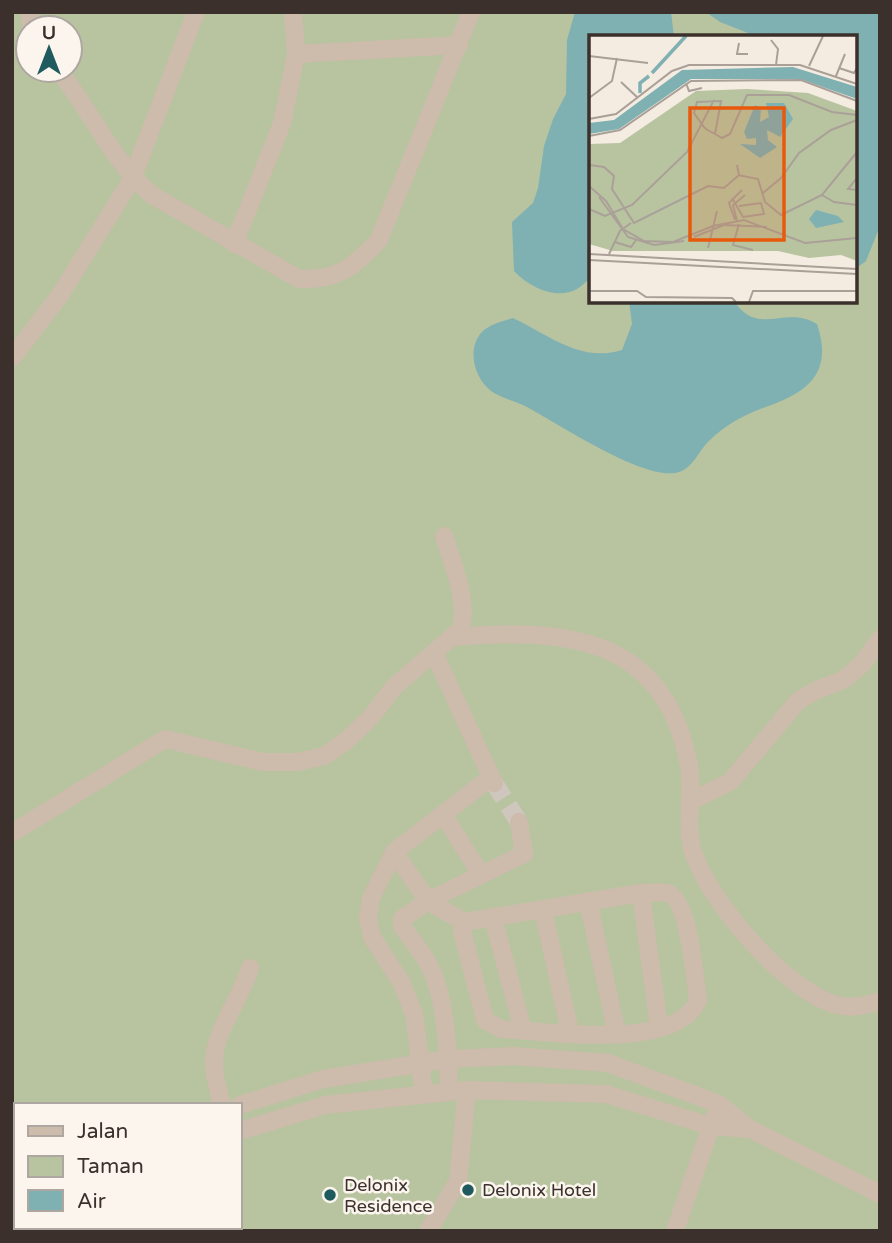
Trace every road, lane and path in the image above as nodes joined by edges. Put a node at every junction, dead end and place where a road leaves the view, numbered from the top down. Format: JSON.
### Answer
{"nodes":[{"id":1,"x":196,"y":12,"type":"edge"},
{"id":2,"x":293,"y":12,"type":"edge"},
{"id":3,"x":471,"y":12,"type":"edge"},
{"id":4,"x":459,"y":45,"type":"junction"},
{"id":5,"x":296,"y":54,"type":"junction"},
{"id":6,"x":70,"y":84,"type":"edge"},
{"id":7,"x":132,"y":179,"type":"junction"},
{"id":8,"x":234,"y":244,"type":"junction"},
{"id":9,"x":12,"y":358,"type":"edge"},
{"id":10,"x":444,"y":536,"type":"dead end"},
{"id":11,"x":454,"y":637,"type":"junction"},
{"id":12,"x":880,"y":639,"type":"edge"},
{"id":13,"x":434,"y":653,"type":"junction"},
{"id":14,"x":691,"y":802,"type":"junction"},
{"id":15,"x":443,"y":814,"type":"junction"},
{"id":16,"x":519,"y":822,"type":"tunnel mouth"},
{"id":17,"x":12,"y":833,"type":"edge"},
{"id":18,"x":394,"y":852,"type":"junction"},
{"id":19,"x":481,"y":875,"type":"junction"},
{"id":20,"x":641,"y":893,"type":"junction"},
{"id":21,"x":428,"y":901,"type":"junction"},
{"id":22,"x":589,"y":901,"type":"junction"},
{"id":23,"x":543,"y":910,"type":"junction"},
{"id":24,"x":493,"y":918,"type":"junction"},
{"id":25,"x":464,"y":922,"type":"junction"},
{"id":26,"x":250,"y":968,"type":"dead end"},
{"id":27,"x":880,"y":1002,"type":"edge"},
{"id":28,"x":659,"y":1028,"type":"junction"},
{"id":29,"x":523,"y":1030,"type":"junction"},
{"id":30,"x":570,"y":1032,"type":"junction"},
{"id":31,"x":617,"y":1034,"type":"junction"},
{"id":32,"x":448,"y":1059,"type":"junction"},
{"id":33,"x":422,"y":1063,"type":"junction"},
{"id":34,"x":467,"y":1090,"type":"junction"},
{"id":35,"x":449,"y":1092,"type":"junction"},
{"id":36,"x":424,"y":1095,"type":"junction"},
{"id":37,"x":222,"y":1103,"type":"edge"},
{"id":38,"x":242,"y":1104,"type":"edge"},
{"id":39,"x":719,"y":1104,"type":"junction"},
{"id":40,"x":710,"y":1126,"type":"junction"},
{"id":41,"x":750,"y":1129,"type":"junction"},
{"id":42,"x":242,"y":1131,"type":"edge"},
{"id":43,"x":880,"y":1194,"type":"edge"},
{"id":44,"x":428,"y":1231,"type":"edge"},
{"id":45,"x":675,"y":1231,"type":"edge"}],
"edges":[{"from":1,"to":7,"type":"lane"},
{"from":2,"to":5,"type":"lane"},
{"from":3,"to":4,"type":"lane"},
{"from":4,"to":5,"type":"lane"},
{"from":4,"to":8,"type":"lane"},
{"from":5,"to":8,"type":"lane"},
{"from":6,"to":7,"type":"lane"},
{"from":7,"to":8,"type":"lane"},
{"from":7,"to":9,"type":"lane"},
{"from":10,"to":11,"type":"lane"},
{"from":11,"to":13,"type":"lane"},
{"from":11,"to":14,"type":"lane"},
{"from":12,"to":14,"type":"lane"},
{"from":13,"to":15,"type":"lane"},
{"from":13,"to":17,"type":"lane"},
{"from":14,"to":27,"type":"lane"},
{"from":15,"to":18,"type":"lane"},
{"from":15,"to":19,"type":"lane"},
{"from":16,"to":19,"type":"lane"},
{"from":18,"to":21,"type":"lane"},
{"from":18,"to":33,"type":"lane"},
{"from":19,"to":21,"type":"lane"},
{"from":20,"to":22,"type":"lane"},
{"from":20,"to":28,"type":"lane"},
{"from":20,"to":28,"type":"lane"},
{"from":21,"to":25,"type":"lane"},
{"from":21,"to":32,"type":"lane"},
{"from":22,"to":23,"type":"lane"},
{"from":22,"to":31,"type":"lane"},
{"from":23,"to":24,"type":"lane"},
{"from":23,"to":30,"type":"lane"},
{"from":24,"to":25,"type":"lane"},
{"from":24,"to":29,"type":"lane"},
{"from":25,"to":29,"type":"lane"},
{"from":26,"to":37,"type":"lane"},
{"from":28,"to":31,"type":"lane"},
{"from":29,"to":30,"type":"lane"},
{"from":30,"to":31,"type":"lane"},
{"from":32,"to":33,"type":"lane"},
{"from":32,"to":35,"type":"lane"},
{"from":32,"to":39,"type":"lane"},
{"from":33,"to":36,"type":"lane"},
{"from":33,"to":38,"type":"lane"},
{"from":34,"to":35,"type":"lane"},
{"from":34,"to":40,"type":"lane"},
{"from":34,"to":44,"type":"lane"},
{"from":35,"to":36,"type":"lane"},
{"from":36,"to":42,"type":"lane"},
{"from":39,"to":40,"type":"lane"},
{"from":39,"to":41,"type":"lane"},
{"from":40,"to":41,"type":"lane"},
{"from":40,"to":45,"type":"lane"},
{"from":41,"to":43,"type":"lane"}]}
